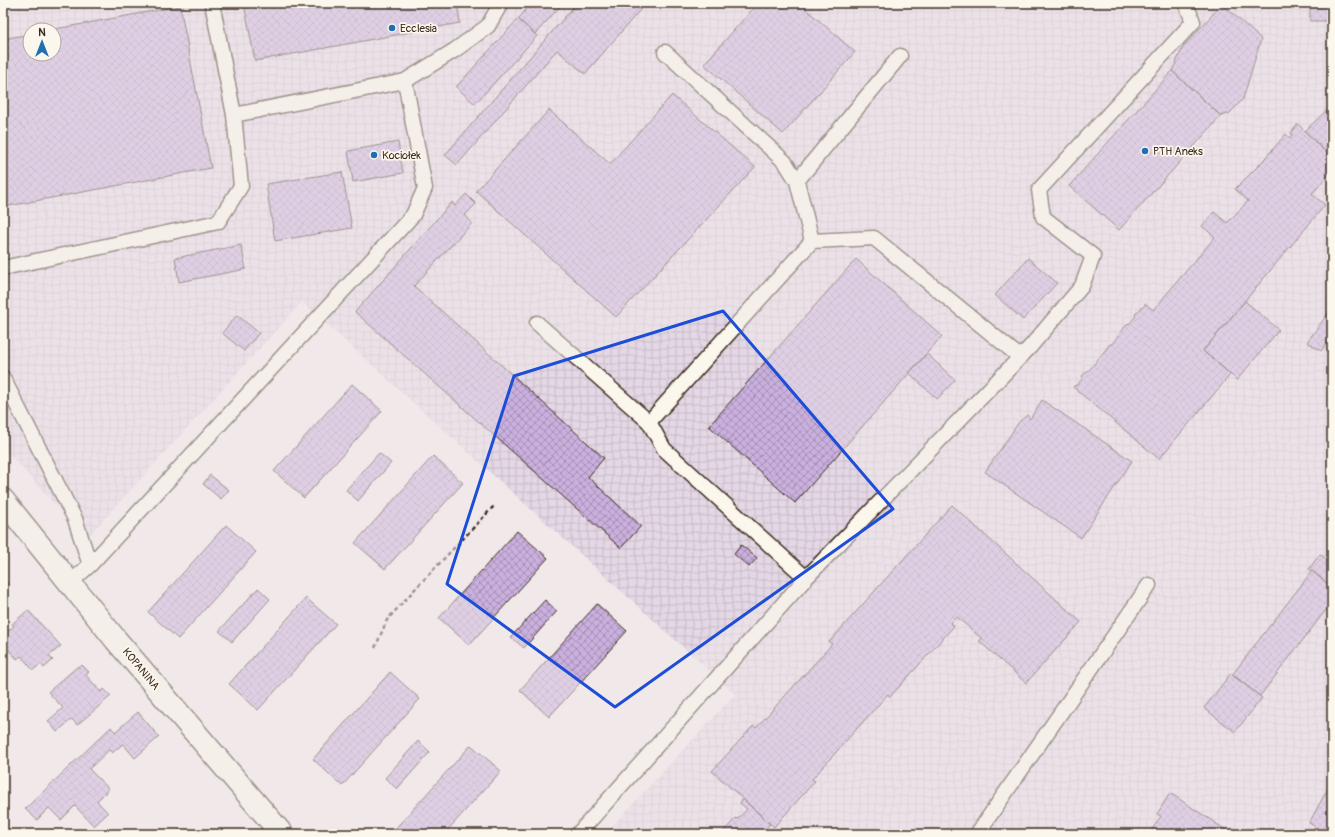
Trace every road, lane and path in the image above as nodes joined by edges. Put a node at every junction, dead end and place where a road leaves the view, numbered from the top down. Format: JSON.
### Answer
{"nodes":[{"id":1,"x":212,"y":3,"type":"edge"},
{"id":2,"x":501,"y":3,"type":"edge"},
{"id":3,"x":1186,"y":3,"type":"edge"},
{"id":4,"x":665,"y":52,"type":"dead end"},
{"id":5,"x":900,"y":56,"type":"dead end"},
{"id":6,"x":405,"y":81,"type":"junction"},
{"id":7,"x":234,"y":115,"type":"junction"},
{"id":8,"x":797,"y":181,"type":"junction"},
{"id":9,"x":812,"y":241,"type":"junction"},
{"id":10,"x":3,"y":268,"type":"edge"},
{"id":11,"x":537,"y":323,"type":"dead end"},
{"id":12,"x":1020,"y":357,"type":"junction"},
{"id":13,"x":3,"y":378,"type":"edge"},
{"id":14,"x":649,"y":422,"type":"junction"},
{"id":15,"x":3,"y":500,"type":"edge"},
{"id":16,"x":494,"y":506,"type":"dead end"},
{"id":17,"x":90,"y":565,"type":"junction"},
{"id":18,"x":806,"y":578,"type":"junction"},
{"id":19,"x":70,"y":582,"type":"junction"},
{"id":20,"x":1149,"y":585,"type":"dead end"},
{"id":21,"x":376,"y":648,"type":"dead end"},
{"id":22,"x":282,"y":834,"type":"edge"},
{"id":23,"x":578,"y":834,"type":"edge"},
{"id":24,"x":977,"y":834,"type":"edge"}],
"edges":[{"from":1,"to":7,"type":"lane"},
{"from":2,"to":6,"type":"lane"},
{"from":3,"to":12,"type":"lane"},
{"from":4,"to":8,"type":"lane"},
{"from":5,"to":8,"type":"lane"},
{"from":6,"to":7,"type":"lane"},
{"from":6,"to":17,"type":"lane"},
{"from":7,"to":10,"type":"lane"},
{"from":8,"to":9,"type":"lane"},
{"from":9,"to":12,"type":"lane"},
{"from":9,"to":14,"type":"lane"},
{"from":11,"to":14,"type":"lane"},
{"from":12,"to":18,"type":"lane"},
{"from":13,"to":17,"type":"lane"},
{"from":14,"to":18,"type":"lane"},
{"from":15,"to":19,"type":"street","name":"KOPANINA"},
{"from":16,"to":21,"type":"path"},
{"from":17,"to":19,"type":"lane"},
{"from":18,"to":23,"type":"lane"},
{"from":19,"to":22,"type":"street","name":"KOPANINA"},
{"from":20,"to":24,"type":"lane"}]}
